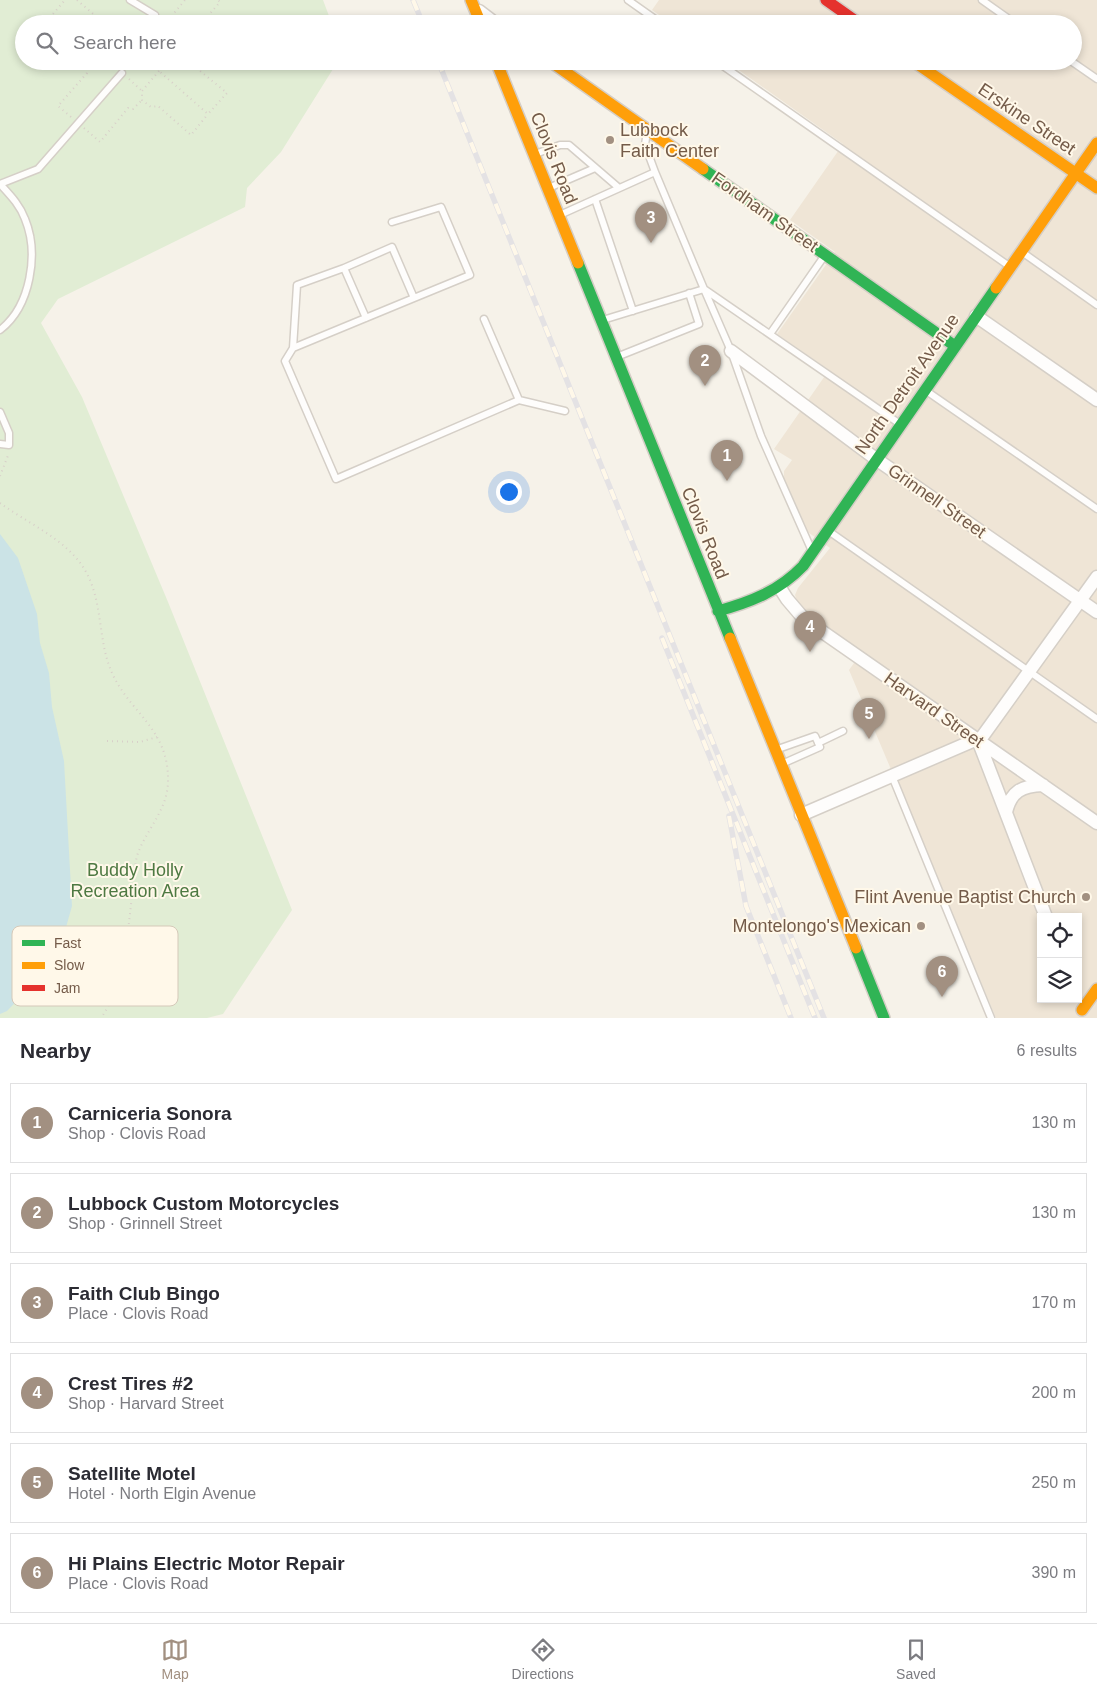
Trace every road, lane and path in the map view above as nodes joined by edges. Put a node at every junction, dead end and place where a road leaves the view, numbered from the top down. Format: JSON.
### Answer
{"nodes":[{"id":1,"x":66,"y":0,"type":"edge"},
{"id":2,"x":77,"y":0,"type":"edge"},
{"id":3,"x":130,"y":0,"type":"edge"},
{"id":4,"x":185,"y":0,"type":"edge"},
{"id":5,"x":218,"y":0,"type":"edge"},
{"id":6,"x":628,"y":0,"type":"edge"},
{"id":7,"x":826,"y":0,"type":"edge"},
{"id":8,"x":982,"y":0,"type":"edge"},
{"id":9,"x":473,"y":4,"type":"edge"},
{"id":10,"x":52,"y":15,"type":"edge"},
{"id":11,"x":94,"y":15,"type":"edge"},
{"id":12,"x":155,"y":15,"type":"dead end"},
{"id":13,"x":172,"y":15,"type":"edge"},
{"id":14,"x":209,"y":15,"type":"edge"},
{"id":15,"x":486,"y":15,"type":"edge"},
{"id":16,"x":649,"y":15,"type":"edge"},
{"id":17,"x":847,"y":15,"type":"edge"},
{"id":18,"x":1003,"y":15,"type":"edge"},
{"id":19,"x":1082,"y":69,"type":"edge"},
{"id":20,"x":86,"y":70,"type":"edge"},
{"id":21,"x":199,"y":70,"type":"edge"},
{"id":22,"x":500,"y":70,"type":"edge"},
{"id":23,"x":563,"y":70,"type":"edge"},
{"id":24,"x":729,"y":70,"type":"edge"},
{"id":25,"x":926,"y":70,"type":"edge"},
{"id":26,"x":159,"y":71,"type":"joint"},
{"id":27,"x":122,"y":73,"type":"joint"},
{"id":28,"x":1097,"y":79,"type":"edge"},
{"id":29,"x":142,"y":91,"type":"junction"},
{"id":30,"x":142,"y":100,"type":"junction"},
{"id":31,"x":208,"y":114,"type":"junction"},
{"id":32,"x":79,"y":124,"type":"junction"},
{"id":33,"x":647,"y":130,"type":"junction"},
{"id":34,"x":1097,"y":143,"type":"edge"},
{"id":35,"x":534,"y":154,"type":"junction"},
{"id":36,"x":595,"y":168,"type":"junction"},
{"id":37,"x":655,"y":172,"type":"junction"},
{"id":38,"x":1076,"y":173,"type":"junction"},
{"id":39,"x":0,"y":184,"type":"edge"},
{"id":40,"x":619,"y":188,"type":"junction"},
{"id":41,"x":1097,"y":188,"type":"edge"},
{"id":42,"x":548,"y":189,"type":"junction"},
{"id":43,"x":595,"y":199,"type":"junction"},
{"id":44,"x":558,"y":215,"type":"junction"},
{"id":45,"x":392,"y":222,"type":"dead end"},
{"id":46,"x":1020,"y":251,"type":"junction"},
{"id":47,"x":825,"y":255,"type":"junction"},
{"id":48,"x":1010,"y":267,"type":"junction"},
{"id":49,"x":344,"y":268,"type":"junction"},
{"id":50,"x":704,"y":289,"type":"junction"},
{"id":51,"x":689,"y":293,"type":"junction"},
{"id":52,"x":414,"y":298,"type":"junction"},
{"id":53,"x":1097,"y":305,"type":"edge"},
{"id":54,"x":633,"y":311,"type":"junction"},
{"id":55,"x":976,"y":316,"type":"junction"},
{"id":56,"x":366,"y":318,"type":"junction"},
{"id":57,"x":484,"y":319,"type":"dead end"},
{"id":58,"x":601,"y":321,"type":"junction"},
{"id":59,"x":0,"y":330,"type":"edge"},
{"id":60,"x":770,"y":334,"type":"junction"},
{"id":61,"x":955,"y":346,"type":"junction"},
{"id":62,"x":294,"y":348,"type":"junction"},
{"id":63,"x":731,"y":352,"type":"junction"},
{"id":64,"x":616,"y":358,"type":"junction"},
{"id":65,"x":924,"y":389,"type":"junction"},
{"id":66,"x":520,"y":400,"type":"junction"},
{"id":67,"x":1097,"y":400,"type":"edge"},
{"id":68,"x":565,"y":411,"type":"dead end"},
{"id":69,"x":0,"y":412,"type":"edge"},
{"id":70,"x":900,"y":424,"type":"junction"},
{"id":71,"x":0,"y":444,"type":"edge"},
{"id":72,"x":9,"y":445,"type":"junction"},
{"id":73,"x":876,"y":459,"type":"junction"},
{"id":74,"x":0,"y":476,"type":"edge"},
{"id":75,"x":0,"y":503,"type":"edge"},
{"id":76,"x":1097,"y":509,"type":"edge"},
{"id":77,"x":827,"y":530,"type":"junction"},
{"id":78,"x":812,"y":552,"type":"junction"},
{"id":79,"x":1097,"y":576,"type":"edge"},
{"id":80,"x":780,"y":588,"type":"junction"},
{"id":81,"x":1080,"y":600,"type":"junction"},
{"id":82,"x":718,"y":610,"type":"junction"},
{"id":83,"x":1097,"y":612,"type":"edge"},
{"id":84,"x":1029,"y":672,"type":"junction"},
{"id":85,"x":1097,"y":719,"type":"edge"},
{"id":86,"x":843,"y":731,"type":"dead end"},
{"id":87,"x":157,"y":736,"type":"junction"},
{"id":88,"x":978,"y":740,"type":"junction"},
{"id":89,"x":106,"y":741,"type":"dead end"},
{"id":90,"x":818,"y":743,"type":"junction"},
{"id":91,"x":775,"y":750,"type":"junction"},
{"id":92,"x":780,"y":764,"type":"junction"},
{"id":93,"x":892,"y":776,"type":"junction"},
{"id":94,"x":1043,"y":785,"type":"junction"},
{"id":95,"x":1006,"y":812,"type":"junction"},
{"id":96,"x":801,"y":815,"type":"junction"},
{"id":97,"x":1097,"y":823,"type":"edge"},
{"id":98,"x":1044,"y":913,"type":"edge"},
{"id":99,"x":129,"y":926,"type":"edge"},
{"id":100,"x":1097,"y":989,"type":"edge"},
{"id":101,"x":107,"y":1006,"type":"edge"},
{"id":102,"x":1079,"y":1009,"type":"edge"},
{"id":103,"x":101,"y":1018,"type":"edge"},
{"id":104,"x":884,"y":1018,"type":"edge"},
{"id":105,"x":991,"y":1018,"type":"edge"}],
"edges":[{"from":1,"to":10,"type":"path"},
{"from":2,"to":11,"type":"path"},
{"from":3,"to":12,"type":"lane"},
{"from":4,"to":13,"type":"path"},
{"from":5,"to":14,"type":"path"},
{"from":6,"to":16,"type":"lane"},
{"from":7,"to":17,"type":"main road"},
{"from":8,"to":18,"type":"lane"},
{"from":9,"to":15,"type":"street"},
{"from":19,"to":28,"type":"lane"},
{"from":20,"to":32,"type":"path"},
{"from":21,"to":31,"type":"path"},
{"from":22,"to":35,"type":"main road","name":"Clovis Road"},
{"from":23,"to":33,"type":"main road","name":"Fordham Street"},
{"from":24,"to":48,"type":"lane"},
{"from":25,"to":38,"type":"main road","name":"Erskine Street"},
{"from":26,"to":29,"type":"path"},
{"from":26,"to":31,"type":"path"},
{"from":27,"to":29,"type":"path"},
{"from":27,"to":32,"type":"lane"},
{"from":29,"to":30,"type":"path"},
{"from":30,"to":31,"type":"path"},
{"from":30,"to":32,"type":"path"},
{"from":32,"to":39,"type":"lane"},
{"from":33,"to":37,"type":"lane"},
{"from":33,"to":47,"type":"main road","name":"Fordham Street"},
{"from":34,"to":38,"type":"main road","name":"North Detroit Avenue"},
{"from":35,"to":36,"type":"lane"},
{"from":35,"to":42,"type":"main road","name":"Clovis Road"},
{"from":36,"to":40,"type":"lane"},
{"from":36,"to":42,"type":"lane"},
{"from":37,"to":40,"type":"lane"},
{"from":37,"to":50,"type":"lane"},
{"from":38,"to":41,"type":"main road","name":"Erskine Street"},
{"from":38,"to":46,"type":"main road","name":"North Detroit Avenue"},
{"from":39,"to":59,"type":"lane"},
{"from":40,"to":43,"type":"lane"},
{"from":42,"to":44,"type":"main road","name":"Clovis Road"},
{"from":43,"to":44,"type":"lane"},
{"from":43,"to":54,"type":"lane"},
{"from":44,"to":58,"type":"main road","name":"Clovis Road"},
{"from":45,"to":52,"type":"lane"},
{"from":46,"to":48,"type":"main road","name":"North Detroit Avenue"},
{"from":46,"to":53,"type":"lane"},
{"from":47,"to":60,"type":"lane"},
{"from":47,"to":61,"type":"main road","name":"Fordham Street"},
{"from":48,"to":55,"type":"main road","name":"North Detroit Avenue"},
{"from":49,"to":52,"type":"lane"},
{"from":49,"to":56,"type":"lane"},
{"from":49,"to":62,"type":"lane"},
{"from":50,"to":51,"type":"lane"},
{"from":50,"to":60,"type":"lane"},
{"from":50,"to":63,"type":"lane"},
{"from":51,"to":54,"type":"lane"},
{"from":51,"to":64,"type":"lane"},
{"from":52,"to":56,"type":"lane"},
{"from":54,"to":58,"type":"lane"},
{"from":55,"to":61,"type":"main road","name":"North Detroit Avenue"},
{"from":55,"to":67,"type":"street"},
{"from":56,"to":62,"type":"lane"},
{"from":57,"to":66,"type":"lane"},
{"from":58,"to":64,"type":"main road","name":"Clovis Road"},
{"from":60,"to":70,"type":"lane"},
{"from":61,"to":65,"type":"main road","name":"North Detroit Avenue"},
{"from":62,"to":66,"type":"lane"},
{"from":63,"to":73,"type":"street","name":"Grinnell Street"},
{"from":63,"to":78,"type":"lane"},
{"from":64,"to":82,"type":"main road","name":"Clovis Road"},
{"from":65,"to":70,"type":"main road","name":"North Detroit Avenue"},
{"from":65,"to":76,"type":"lane"},
{"from":66,"to":68,"type":"lane"},
{"from":69,"to":72,"type":"lane"},
{"from":70,"to":73,"type":"main road","name":"North Detroit Avenue"},
{"from":71,"to":72,"type":"lane"},
{"from":72,"to":74,"type":"path"},
{"from":73,"to":77,"type":"main road","name":"North Detroit Avenue"},
{"from":73,"to":81,"type":"street","name":"Grinnell Street"},
{"from":75,"to":87,"type":"path"},
{"from":77,"to":78,"type":"main road","name":"North Detroit Avenue"},
{"from":77,"to":84,"type":"lane"},
{"from":78,"to":80,"type":"main road","name":"North Detroit Avenue"},
{"from":79,"to":81,"type":"street"},
{"from":80,"to":82,"type":"main road","name":"North Detroit Avenue"},
{"from":80,"to":88,"type":"street","name":"Harvard Street"},
{"from":81,"to":83,"type":"street","name":"Grinnell Street"},
{"from":81,"to":84,"type":"street"},
{"from":82,"to":91,"type":"main road","name":"Clovis Road"},
{"from":84,"to":85,"type":"lane"},
{"from":84,"to":88,"type":"street"},
{"from":86,"to":90,"type":"lane"},
{"from":87,"to":89,"type":"path"},
{"from":87,"to":99,"type":"path"},
{"from":88,"to":93,"type":"street"},
{"from":88,"to":94,"type":"street","name":"Harvard Street"},
{"from":88,"to":95,"type":"street"},
{"from":90,"to":91,"type":"lane"},
{"from":90,"to":92,"type":"lane"},
{"from":91,"to":92,"type":"main road","name":"Clovis Road"},
{"from":92,"to":96,"type":"main road","name":"Clovis Road"},
{"from":93,"to":96,"type":"street"},
{"from":93,"to":105,"type":"lane"},
{"from":94,"to":95,"type":"street"},
{"from":94,"to":97,"type":"street","name":"Harvard Street"},
{"from":95,"to":98,"type":"street"},
{"from":96,"to":104,"type":"main road","name":"Clovis Road"},
{"from":100,"to":102,"type":"main road"},
{"from":101,"to":103,"type":"path"}]}
